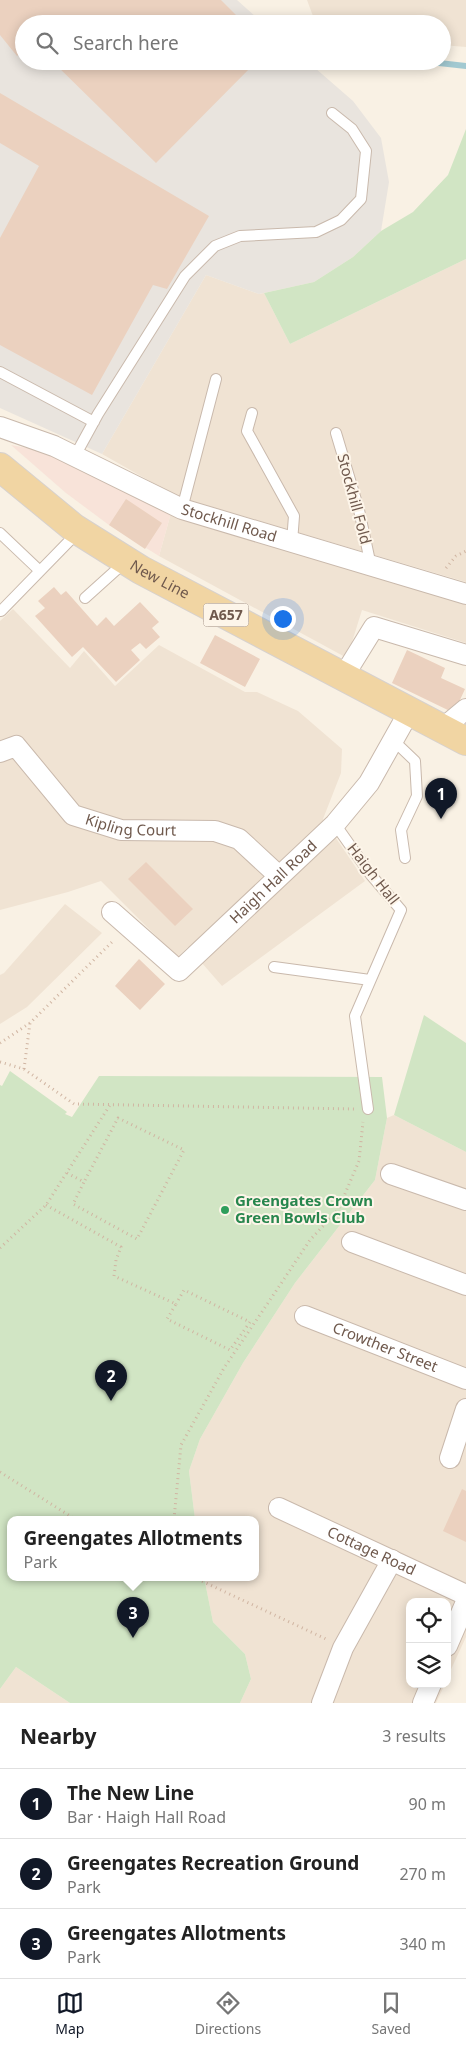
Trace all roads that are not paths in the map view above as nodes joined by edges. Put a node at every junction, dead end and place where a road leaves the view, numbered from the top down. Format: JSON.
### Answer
{"nodes":[{"id":1,"x":332,"y":113,"type":"dead end"},
{"id":2,"x":0,"y":372,"type":"edge"},
{"id":3,"x":216,"y":379,"type":"dead end"},
{"id":4,"x":252,"y":413,"type":"dead end"},
{"id":5,"x":94,"y":422,"type":"junction"},
{"id":6,"x":0,"y":427,"type":"edge"},
{"id":7,"x":336,"y":433,"type":"dead end"},
{"id":8,"x":75,"y":456,"type":"junction"},
{"id":9,"x":0,"y":467,"type":"edge"},
{"id":10,"x":182,"y":509,"type":"junction"},
{"id":11,"x":79,"y":532,"type":"junction"},
{"id":12,"x":0,"y":533,"type":"edge"},
{"id":13,"x":292,"y":542,"type":"junction"},
{"id":14,"x":126,"y":561,"type":"junction"},
{"id":15,"x":371,"y":566,"type":"junction"},
{"id":16,"x":40,"y":571,"type":"junction"},
{"id":17,"x":466,"y":594,"type":"edge"},
{"id":18,"x":85,"y":598,"type":"dead end"},
{"id":19,"x":1,"y":611,"type":"edge"},
{"id":20,"x":466,"y":655,"type":"edge"},
{"id":21,"x":343,"y":677,"type":"junction"},
{"id":22,"x":466,"y":709,"type":"edge"},
{"id":23,"x":408,"y":712,"type":"junction"},
{"id":24,"x":442,"y":729,"type":"junction"},
{"id":25,"x":393,"y":740,"type":"junction"},
{"id":26,"x":466,"y":742,"type":"edge"},
{"id":27,"x":0,"y":752,"type":"edge"},
{"id":28,"x":335,"y":824,"type":"junction"},
{"id":29,"x":405,"y":858,"type":"dead end"},
{"id":30,"x":279,"y":876,"type":"junction"},
{"id":31,"x":112,"y":912,"type":"dead end"},
{"id":32,"x":274,"y":967,"type":"dead end"},
{"id":33,"x":370,"y":980,"type":"junction"},
{"id":34,"x":368,"y":1109,"type":"road end"},
{"id":35,"x":391,"y":1174,"type":"dead end"},
{"id":36,"x":466,"y":1200,"type":"edge"},
{"id":37,"x":352,"y":1242,"type":"dead end"},
{"id":38,"x":466,"y":1285,"type":"edge"},
{"id":39,"x":305,"y":1316,"type":"dead end"},
{"id":40,"x":466,"y":1379,"type":"edge"},
{"id":41,"x":466,"y":1410,"type":"edge"},
{"id":42,"x":450,"y":1458,"type":"dead end"},
{"id":43,"x":279,"y":1508,"type":"dead end"},
{"id":44,"x":392,"y":1560,"type":"junction"},
{"id":45,"x":466,"y":1595,"type":"edge"},
{"id":46,"x":466,"y":1602,"type":"edge"},
{"id":47,"x":448,"y":1643,"type":"edge"},
{"id":48,"x":429,"y":1688,"type":"edge"},
{"id":49,"x":322,"y":1703,"type":"edge"},
{"id":50,"x":422,"y":1703,"type":"edge"}],
"edges":[{"from":1,"to":5,"type":"lane"},
{"from":2,"to":5,"type":"lane"},
{"from":3,"to":10,"type":"lane"},
{"from":4,"to":13,"type":"lane"},
{"from":5,"to":8,"type":"lane"},
{"from":6,"to":8,"type":"street","name":"Stockhill Road"},
{"from":7,"to":15,"type":"lane","name":"Stockhill Fold"},
{"from":8,"to":10,"type":"street","name":"Stockhill Road"},
{"from":9,"to":11,"type":"main road","name":"New Line","number":"A657"},
{"from":10,"to":13,"type":"street","name":"Stockhill Road"},
{"from":11,"to":14,"type":"main road","name":"New Line","number":"A657"},
{"from":11,"to":16,"type":"lane"},
{"from":12,"to":16,"type":"lane"},
{"from":13,"to":15,"type":"street","name":"Stockhill Road"},
{"from":14,"to":18,"type":"lane"},
{"from":14,"to":21,"type":"main road","name":"New Line","number":"A657"},
{"from":15,"to":17,"type":"street","name":"Stockhill Road"},
{"from":16,"to":19,"type":"lane"},
{"from":20,"to":21,"type":"street"},
{"from":21,"to":23,"type":"main road","name":"New Line","number":"A657"},
{"from":22,"to":24,"type":"street"},
{"from":23,"to":24,"type":"main road","name":"New Line","number":"A657"},
{"from":23,"to":25,"type":"street","name":"Haigh Hall Road"},
{"from":24,"to":26,"type":"main road","name":"New Line","number":"A657"},
{"from":25,"to":28,"type":"street","name":"Haigh Hall Road"},
{"from":25,"to":29,"type":"lane"},
{"from":27,"to":30,"type":"street","name":"Kipling Court"},
{"from":28,"to":30,"type":"street","name":"Haigh Hall Road"},
{"from":28,"to":33,"type":"lane","name":"Haigh Hall"},
{"from":30,"to":31,"type":"street","name":"Haigh Hall Road"},
{"from":32,"to":33,"type":"lane"},
{"from":33,"to":34,"type":"lane","name":"Haigh Hall"},
{"from":35,"to":36,"type":"street"},
{"from":37,"to":38,"type":"street"},
{"from":39,"to":40,"type":"street","name":"Crowther Street"},
{"from":41,"to":42,"type":"street"},
{"from":43,"to":44,"type":"street","name":"Cottage Road"},
{"from":44,"to":45,"type":"street","name":"Cottage Road"},
{"from":44,"to":49,"type":"street"},
{"from":46,"to":47,"type":"street"},
{"from":48,"to":50,"type":"street"}]}
